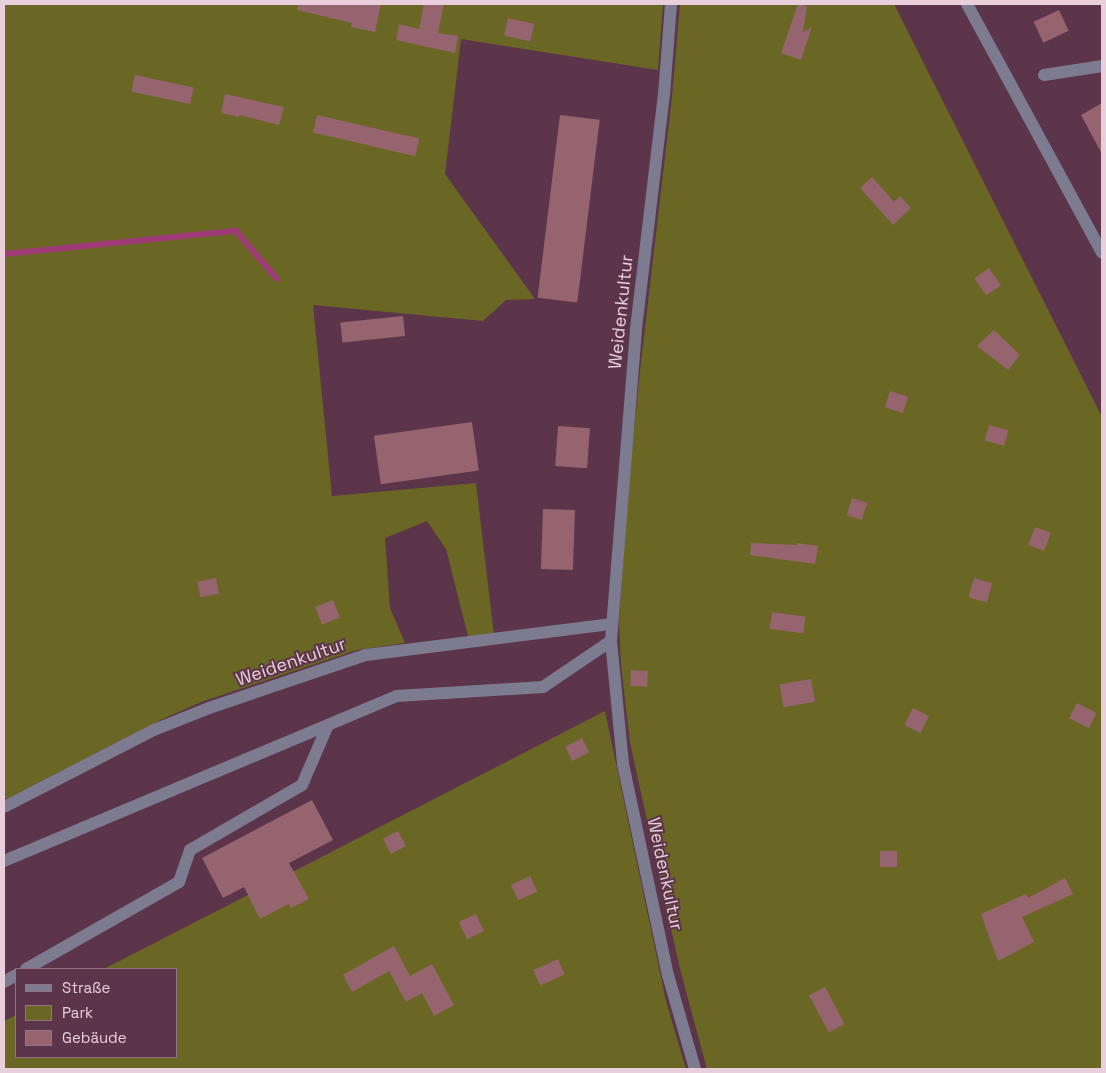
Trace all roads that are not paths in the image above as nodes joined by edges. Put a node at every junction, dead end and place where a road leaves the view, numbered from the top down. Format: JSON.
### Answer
{"nodes":[{"id":1,"x":671,"y":4,"type":"edge"},
{"id":2,"x":967,"y":4,"type":"edge"},
{"id":3,"x":1102,"y":66,"type":"edge"},
{"id":4,"x":1044,"y":75,"type":"dead end"},
{"id":5,"x":1102,"y":253,"type":"edge"},
{"id":6,"x":612,"y":624,"type":"junction"},
{"id":7,"x":611,"y":641,"type":"junction"},
{"id":8,"x":328,"y":725,"type":"junction"},
{"id":9,"x":4,"y":807,"type":"edge"},
{"id":10,"x":4,"y":861,"type":"edge"},
{"id":11,"x":28,"y":968,"type":"edge"},
{"id":12,"x":15,"y":976,"type":"edge"},
{"id":13,"x":4,"y":982,"type":"edge"},
{"id":14,"x":695,"y":1069,"type":"edge"}],
"edges":[{"from":1,"to":6,"type":"street","name":"Weidenkultur"},
{"from":2,"to":5,"type":"street"},
{"from":3,"to":4,"type":"street"},
{"from":6,"to":7,"type":"street","name":"Weidenkultur"},
{"from":6,"to":9,"type":"street","name":"Weidenkultur"},
{"from":7,"to":8,"type":"street"},
{"from":7,"to":14,"type":"street","name":"Weidenkultur"},
{"from":8,"to":10,"type":"street"},
{"from":8,"to":11,"type":"street"},
{"from":12,"to":13,"type":"street"}]}
